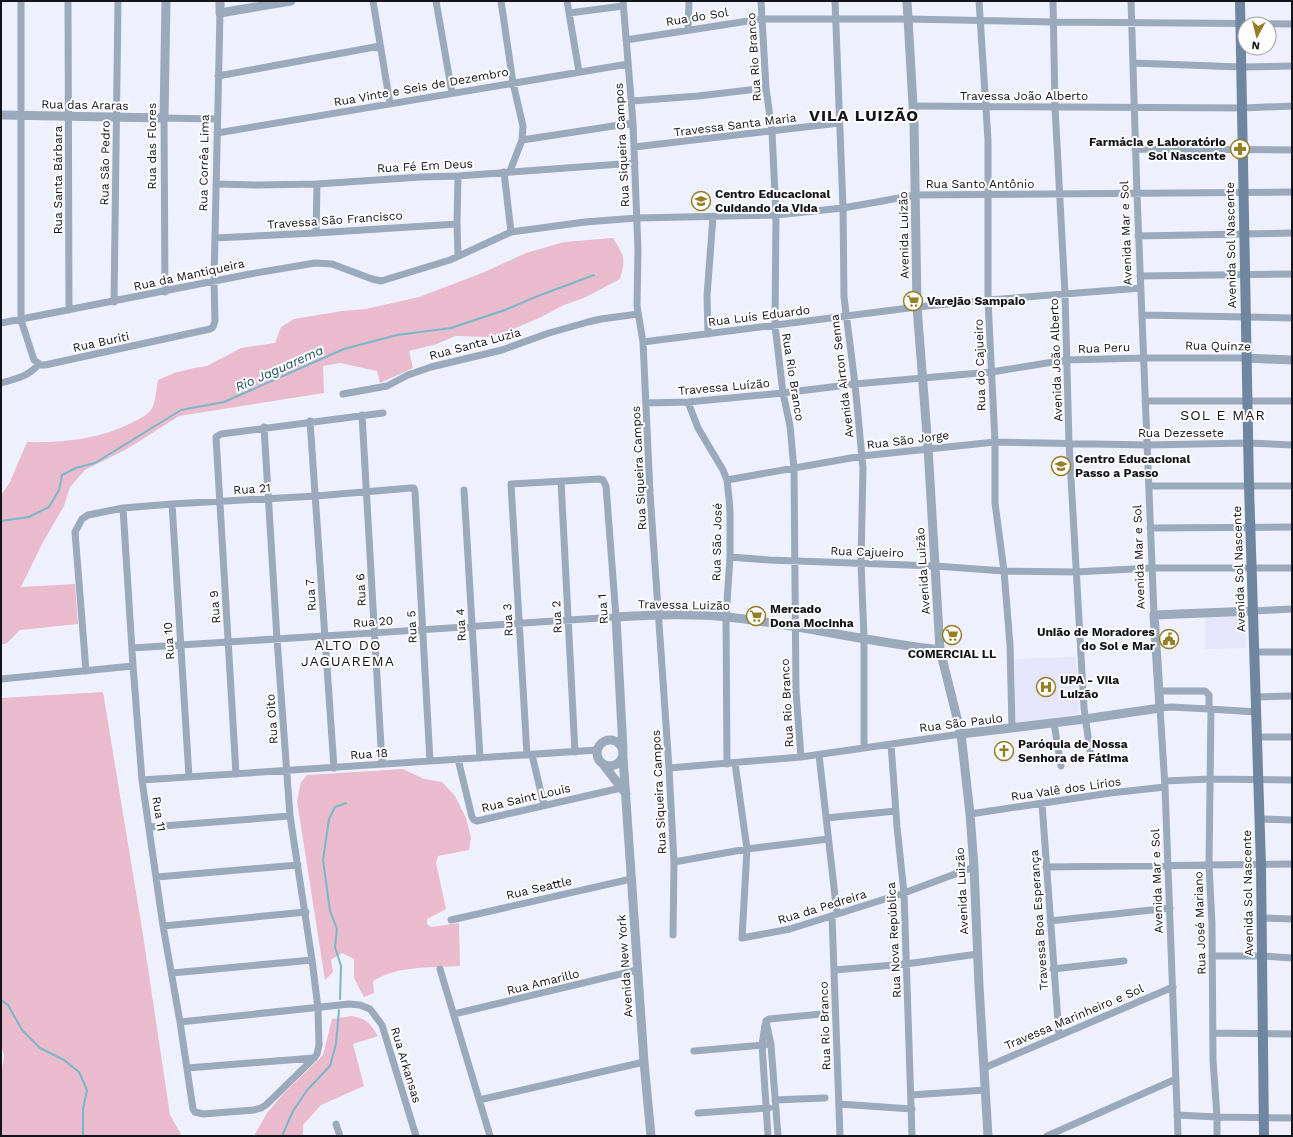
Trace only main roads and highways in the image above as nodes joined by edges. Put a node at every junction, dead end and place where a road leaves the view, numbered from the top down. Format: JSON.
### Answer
{"nodes":[{"id":1,"x":1240,"y":1,"type":"edge"},
{"id":2,"x":1264,"y":1136,"type":"edge"}],
"edges":[{"from":1,"to":2,"type":"main road","name":"Avenida Sol Nascente"}]}
